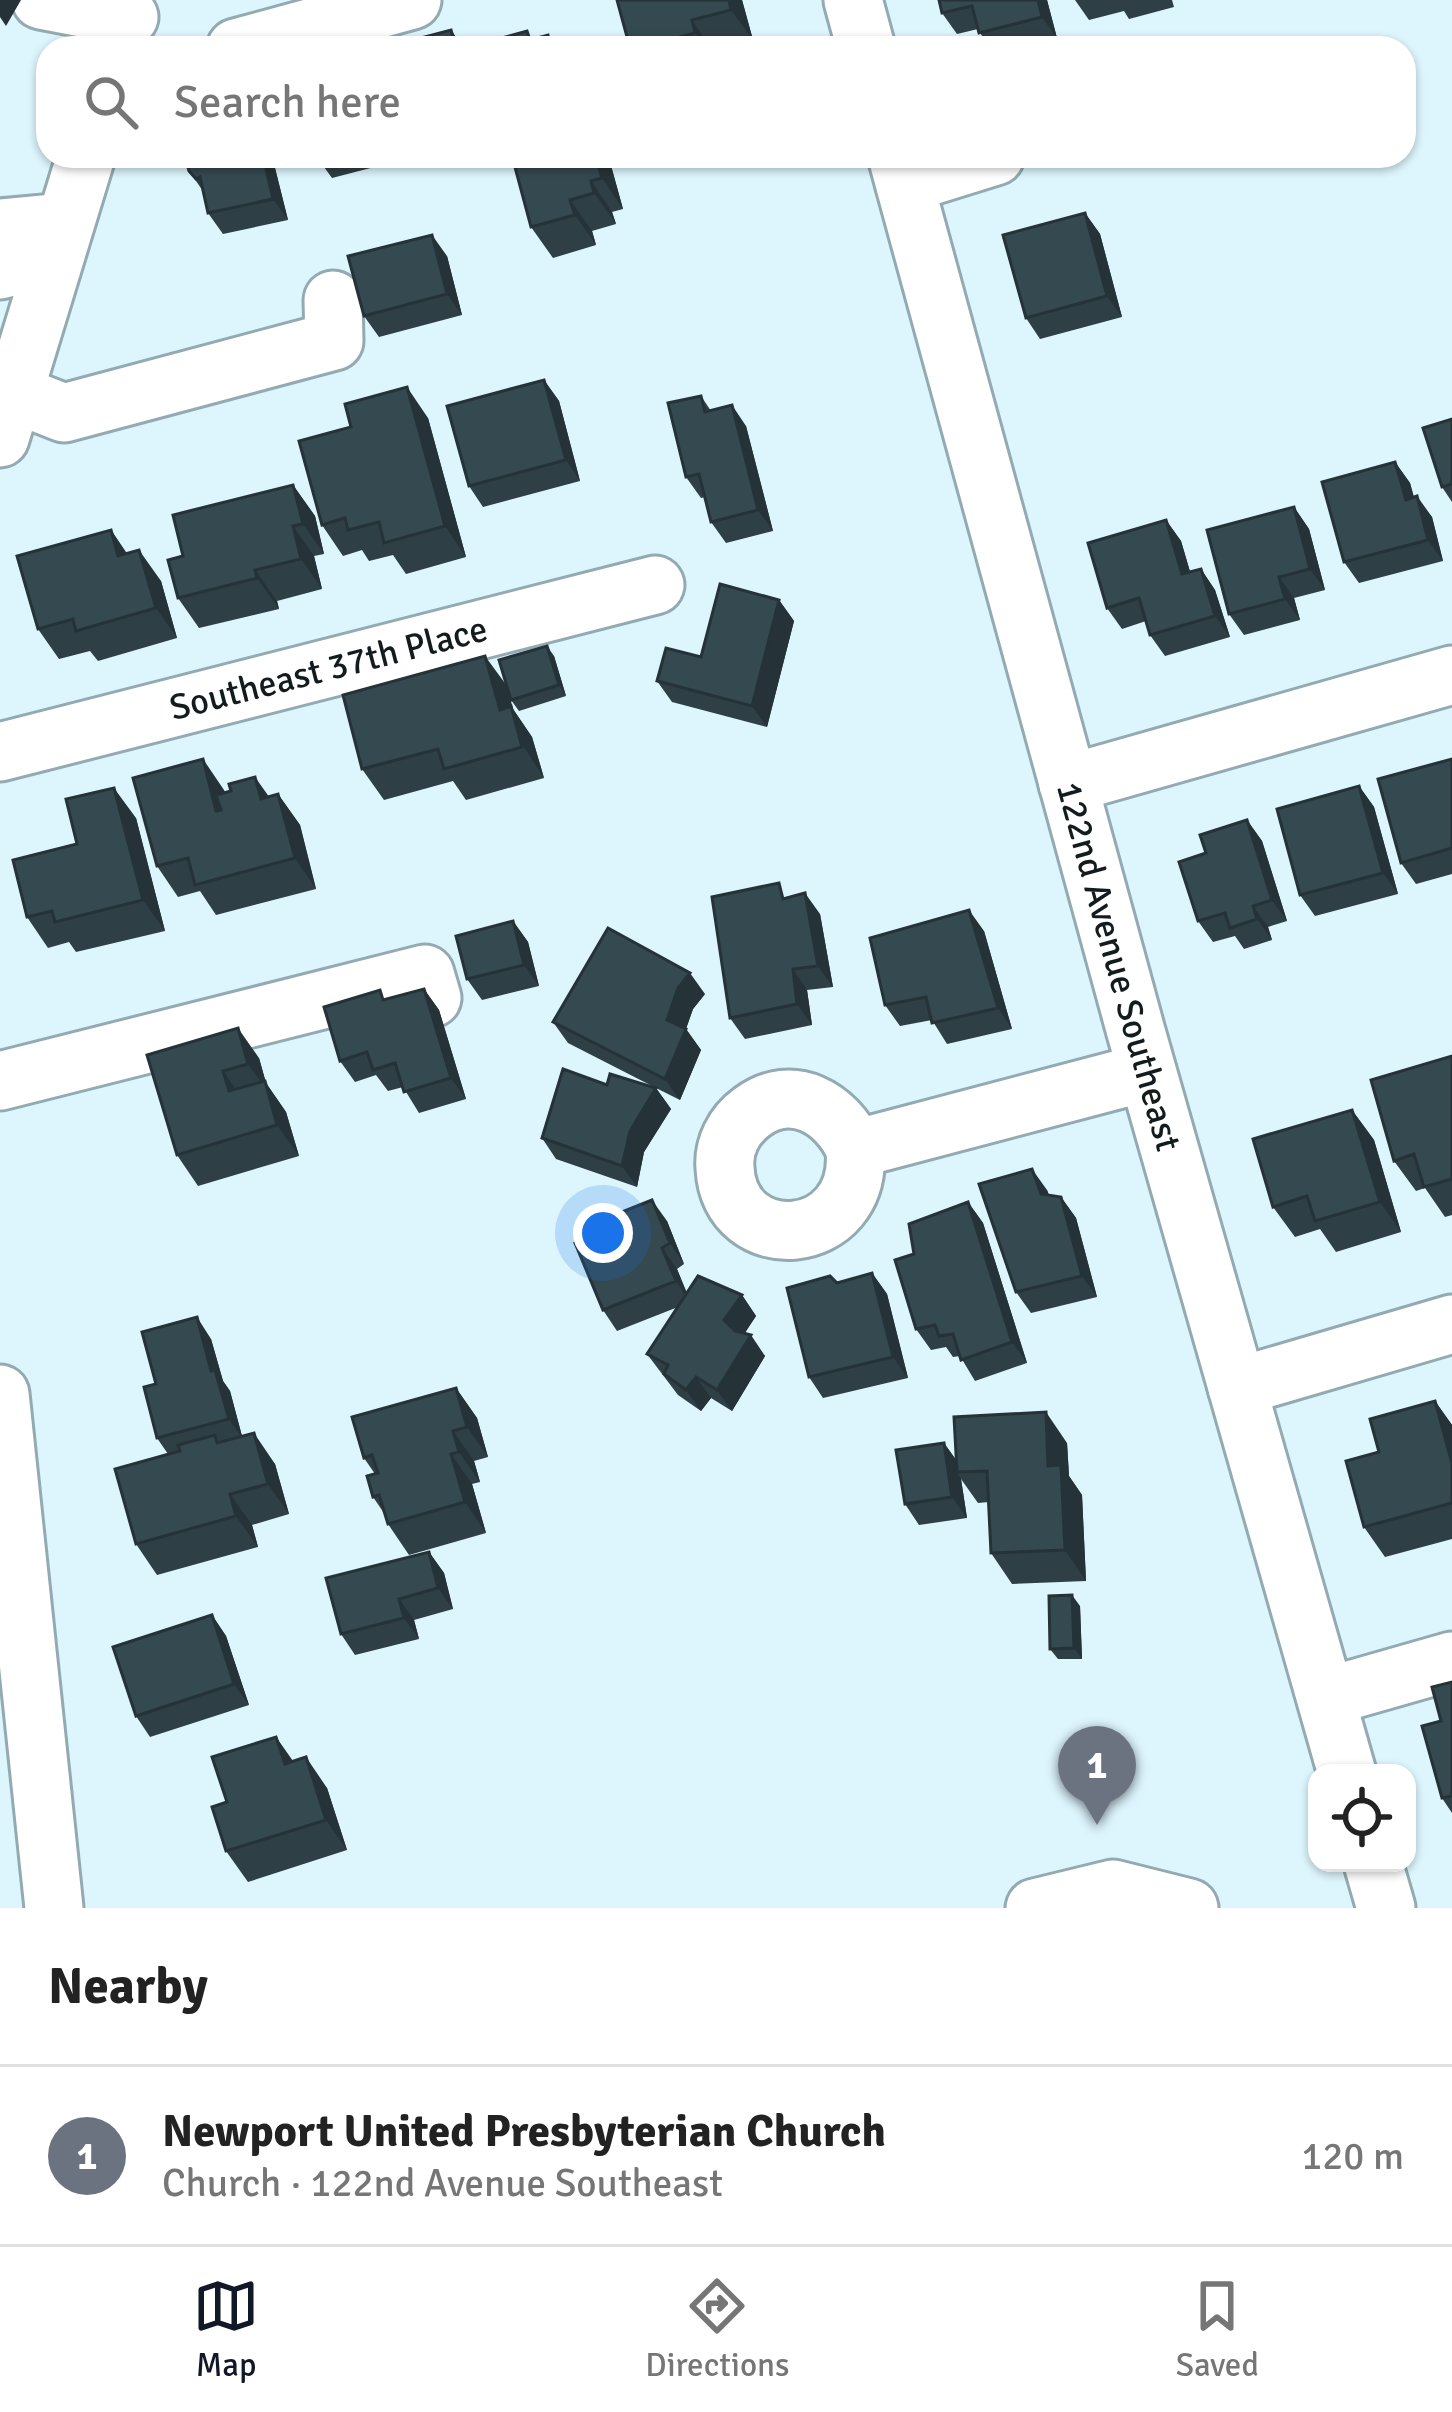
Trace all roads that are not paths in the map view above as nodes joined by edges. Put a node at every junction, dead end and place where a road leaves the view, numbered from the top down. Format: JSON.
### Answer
{"nodes":[{"id":1,"x":41,"y":0,"type":"edge"},
{"id":2,"x":412,"y":0,"type":"edge"},
{"id":3,"x":853,"y":0,"type":"edge"},
{"id":4,"x":128,"y":22,"type":"edge"},
{"id":5,"x":280,"y":36,"type":"edge"},
{"id":6,"x":863,"y":36,"type":"edge"},
{"id":7,"x":82,"y":168,"type":"edge"},
{"id":8,"x":901,"y":170,"type":"edge"},
{"id":9,"x":0,"y":228,"type":"edge"},
{"id":10,"x":60,"y":239,"type":"junction"},
{"id":11,"x":0,"y":270,"type":"edge"},
{"id":12,"x":333,"y":300,"type":"dead end"},
{"id":13,"x":7,"y":415,"type":"edge"},
{"id":14,"x":655,"y":585,"type":"dead end"},
{"id":15,"x":1452,"y":675,"type":"edge"},
{"id":16,"x":0,"y":752,"type":"edge"},
{"id":17,"x":1068,"y":784,"type":"junction"},
{"id":18,"x":432,"y":998,"type":"edge"},
{"id":19,"x":1148,"y":1072,"type":"junction"},
{"id":20,"x":0,"y":1081,"type":"edge"},
{"id":21,"x":855,"y":1149,"type":"dead end"},
{"id":22,"x":1452,"y":1324,"type":"edge"},
{"id":23,"x":1237,"y":1387,"type":"junction"},
{"id":24,"x":2,"y":1425,"type":"edge"},
{"id":25,"x":1452,"y":1660,"type":"edge"},
{"id":26,"x":1326,"y":1697,"type":"junction"},
{"id":27,"x":1345,"y":1764,"type":"edge"},
{"id":28,"x":1376,"y":1872,"type":"edge"},
{"id":29,"x":54,"y":1908,"type":"edge"},
{"id":30,"x":1036,"y":1908,"type":"edge"},
{"id":31,"x":1189,"y":1908,"type":"edge"},
{"id":32,"x":1386,"y":1908,"type":"edge"}],
"edges":[{"from":1,"to":4,"type":"street"},
{"from":2,"to":5,"type":"street"},
{"from":3,"to":6,"type":"street"},
{"from":7,"to":10,"type":"street"},
{"from":8,"to":17,"type":"street","name":"122nd Avenue Southeast"},
{"from":9,"to":10,"type":"street"},
{"from":10,"to":11,"type":"street"},
{"from":10,"to":13,"type":"street"},
{"from":12,"to":13,"type":"street"},
{"from":14,"to":16,"type":"street","name":"Southeast 37th Place"},
{"from":15,"to":17,"type":"street"},
{"from":17,"to":19,"type":"street","name":"122nd Avenue Southeast"},
{"from":18,"to":20,"type":"street"},
{"from":19,"to":21,"type":"street"},
{"from":19,"to":23,"type":"street","name":"122nd Avenue Southeast"},
{"from":22,"to":23,"type":"street"},
{"from":23,"to":26,"type":"street","name":"122nd Avenue Southeast"},
{"from":24,"to":29,"type":"street"},
{"from":25,"to":26,"type":"street"},
{"from":26,"to":27,"type":"street","name":"122nd Avenue Southeast"},
{"from":28,"to":32,"type":"street"},
{"from":30,"to":31,"type":"street"}]}
